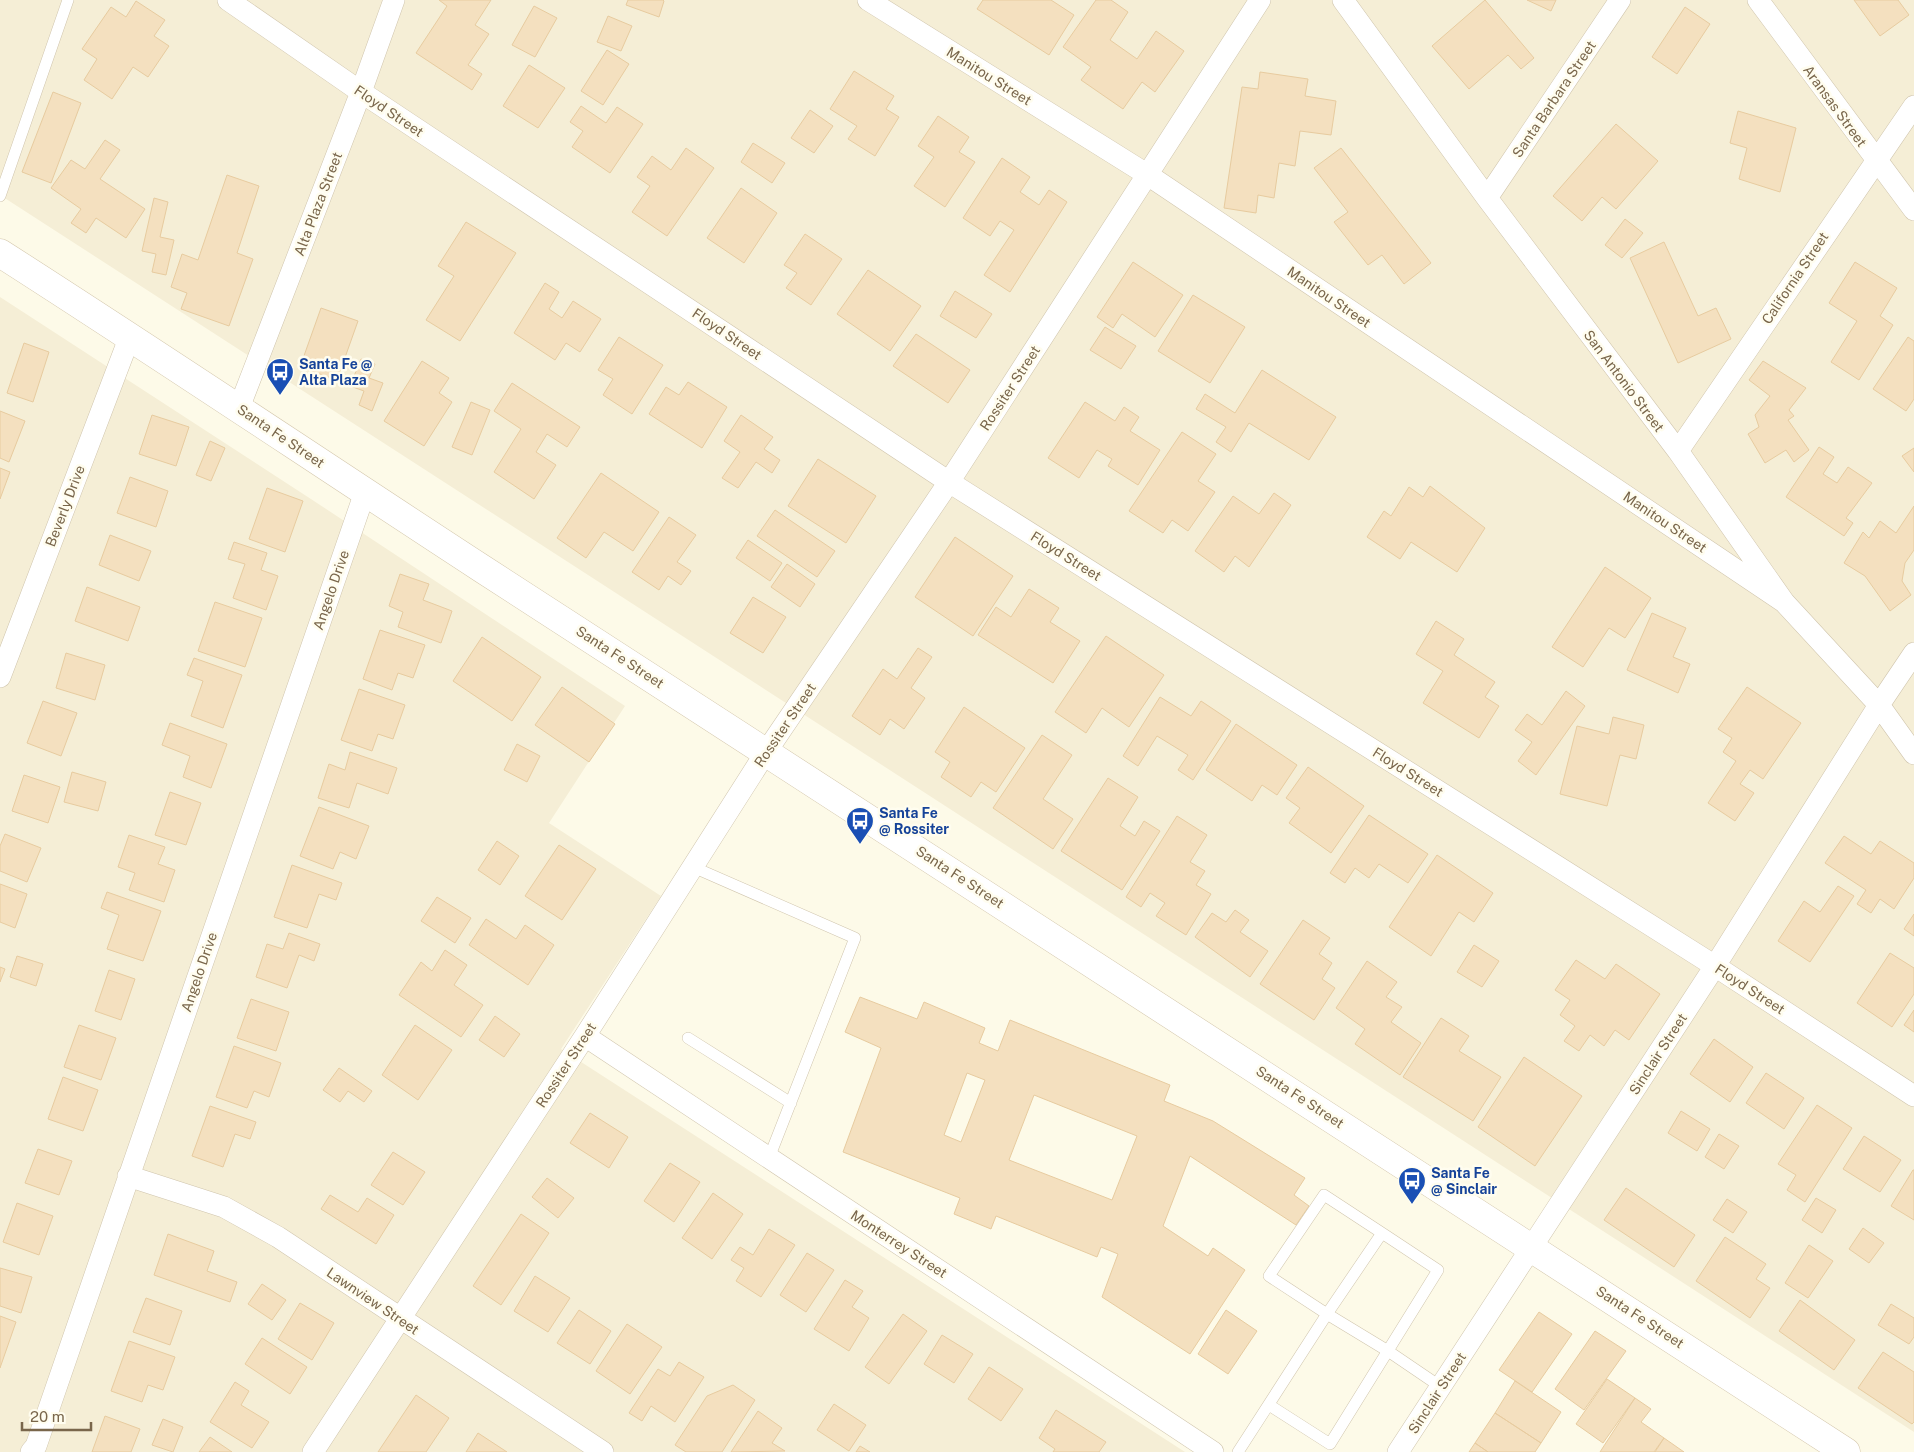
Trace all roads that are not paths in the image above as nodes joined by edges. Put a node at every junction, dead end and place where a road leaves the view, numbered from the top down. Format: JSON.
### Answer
{"nodes":[{"id":1,"x":68,"y":0,"type":"edge"},
{"id":2,"x":228,"y":0,"type":"edge"},
{"id":3,"x":394,"y":0,"type":"edge"},
{"id":4,"x":868,"y":0,"type":"edge"},
{"id":5,"x":1260,"y":0,"type":"edge"},
{"id":6,"x":1342,"y":0,"type":"edge"},
{"id":7,"x":1620,"y":0,"type":"edge"},
{"id":8,"x":1758,"y":0,"type":"edge"},
{"id":9,"x":361,"y":92,"type":"junction"},
{"id":10,"x":1914,"y":106,"type":"edge"},
{"id":11,"x":1876,"y":160,"type":"junction"},
{"id":12,"x":1148,"y":175,"type":"junction"},
{"id":13,"x":0,"y":196,"type":"edge"},
{"id":14,"x":1487,"y":198,"type":"junction"},
{"id":15,"x":1914,"y":210,"type":"edge"},
{"id":16,"x":0,"y":253,"type":"edge"},
{"id":17,"x":130,"y":336,"type":"junction"},
{"id":18,"x":239,"y":408,"type":"junction"},
{"id":19,"x":1678,"y":451,"type":"junction"},
{"id":20,"x":949,"y":482,"type":"junction"},
{"id":21,"x":364,"y":492,"type":"junction"},
{"id":22,"x":1784,"y":602,"type":"junction"},
{"id":23,"x":1914,"y":654,"type":"edge"},
{"id":24,"x":0,"y":677,"type":"edge"},
{"id":25,"x":1879,"y":705,"type":"junction"},
{"id":26,"x":766,"y":752,"type":"junction"},
{"id":27,"x":1914,"y":754,"type":"edge"},
{"id":28,"x":693,"y":867,"type":"junction"},
{"id":29,"x":1715,"y":966,"type":"junction"},
{"id":30,"x":585,"y":1036,"type":"junction"},
{"id":31,"x":688,"y":1038,"type":"dead end"},
{"id":32,"x":1914,"y":1096,"type":"edge"},
{"id":33,"x":791,"y":1103,"type":"junction"},
{"id":34,"x":769,"y":1158,"type":"junction"},
{"id":35,"x":128,"y":1176,"type":"junction"},
{"id":36,"x":1382,"y":1233,"type":"junction"},
{"id":37,"x":1533,"y":1247,"type":"junction"},
{"id":38,"x":1327,"y":1314,"type":"junction"},
{"id":39,"x":399,"y":1319,"type":"junction"},
{"id":40,"x":1388,"y":1351,"type":"junction"},
{"id":41,"x":1441,"y":1387,"type":"junction"},
{"id":42,"x":1269,"y":1405,"type":"junction"},
{"id":43,"x":31,"y":1452,"type":"edge"},
{"id":44,"x":313,"y":1452,"type":"edge"},
{"id":45,"x":603,"y":1452,"type":"edge"},
{"id":46,"x":1213,"y":1452,"type":"edge"},
{"id":47,"x":1238,"y":1452,"type":"edge"},
{"id":48,"x":1398,"y":1452,"type":"edge"},
{"id":49,"x":1846,"y":1452,"type":"edge"}],
"edges":[{"from":1,"to":13,"type":"lane"},
{"from":2,"to":9,"type":"street","name":"Floyd Street"},
{"from":3,"to":9,"type":"street","name":"Alta Plaza Street"},
{"from":4,"to":12,"type":"street","name":"Manitou Street"},
{"from":5,"to":12,"type":"street","name":"Rossiter Street"},
{"from":6,"to":14,"type":"street","name":"San Antonio Street"},
{"from":7,"to":14,"type":"street","name":"Santa Barbara Street"},
{"from":8,"to":11,"type":"street","name":"Aransas Street"},
{"from":9,"to":18,"type":"street","name":"Alta Plaza Street"},
{"from":9,"to":20,"type":"street","name":"Floyd Street"},
{"from":10,"to":11,"type":"street","name":"California Street"},
{"from":11,"to":15,"type":"street","name":"Aransas Street"},
{"from":11,"to":19,"type":"street","name":"California Street"},
{"from":12,"to":20,"type":"street","name":"Rossiter Street"},
{"from":12,"to":22,"type":"street","name":"Manitou Street"},
{"from":14,"to":19,"type":"street","name":"San Antonio Street"},
{"from":16,"to":17,"type":"main road","name":"Santa Fe Street"},
{"from":17,"to":18,"type":"main road","name":"Santa Fe Street"},
{"from":17,"to":24,"type":"street","name":"Beverly Drive"},
{"from":18,"to":21,"type":"main road","name":"Santa Fe Street"},
{"from":19,"to":22,"type":"street","name":"San Antonio Street"},
{"from":20,"to":26,"type":"street","name":"Rossiter Street"},
{"from":20,"to":29,"type":"street","name":"Floyd Street"},
{"from":21,"to":26,"type":"main road","name":"Santa Fe Street"},
{"from":21,"to":35,"type":"street","name":"Angelo Drive"},
{"from":22,"to":25,"type":"street","name":"San Antonio Street"},
{"from":23,"to":25,"type":"street","name":"Sinclair Street"},
{"from":25,"to":27,"type":"street","name":"San Antonio Street"},
{"from":25,"to":29,"type":"street","name":"Sinclair Street"},
{"from":26,"to":28,"type":"street","name":"Rossiter Street"},
{"from":26,"to":37,"type":"main road","name":"Santa Fe Street"},
{"from":28,"to":30,"type":"street","name":"Rossiter Street"},
{"from":28,"to":33,"type":"lane"},
{"from":29,"to":32,"type":"street","name":"Floyd Street"},
{"from":29,"to":37,"type":"street","name":"Sinclair Street"},
{"from":30,"to":34,"type":"street","name":"Monterrey Street"},
{"from":30,"to":39,"type":"street","name":"Rossiter Street"},
{"from":31,"to":33,"type":"lane"},
{"from":33,"to":34,"type":"lane"},
{"from":34,"to":46,"type":"street","name":"Monterrey Street"},
{"from":35,"to":39,"type":"street","name":"Lawnview Street"},
{"from":35,"to":43,"type":"street","name":"Angelo Drive"},
{"from":36,"to":38,"type":"lane"},
{"from":36,"to":38,"type":"lane"},
{"from":36,"to":40,"type":"lane"},
{"from":37,"to":41,"type":"street","name":"Sinclair Street"},
{"from":37,"to":49,"type":"main road","name":"Santa Fe Street"},
{"from":38,"to":40,"type":"lane"},
{"from":38,"to":42,"type":"lane"},
{"from":39,"to":44,"type":"street","name":"Rossiter Street"},
{"from":39,"to":45,"type":"street","name":"Lawnview Street"},
{"from":40,"to":41,"type":"lane"},
{"from":40,"to":42,"type":"lane"},
{"from":41,"to":48,"type":"street","name":"Sinclair Street"},
{"from":42,"to":47,"type":"lane"}]}
